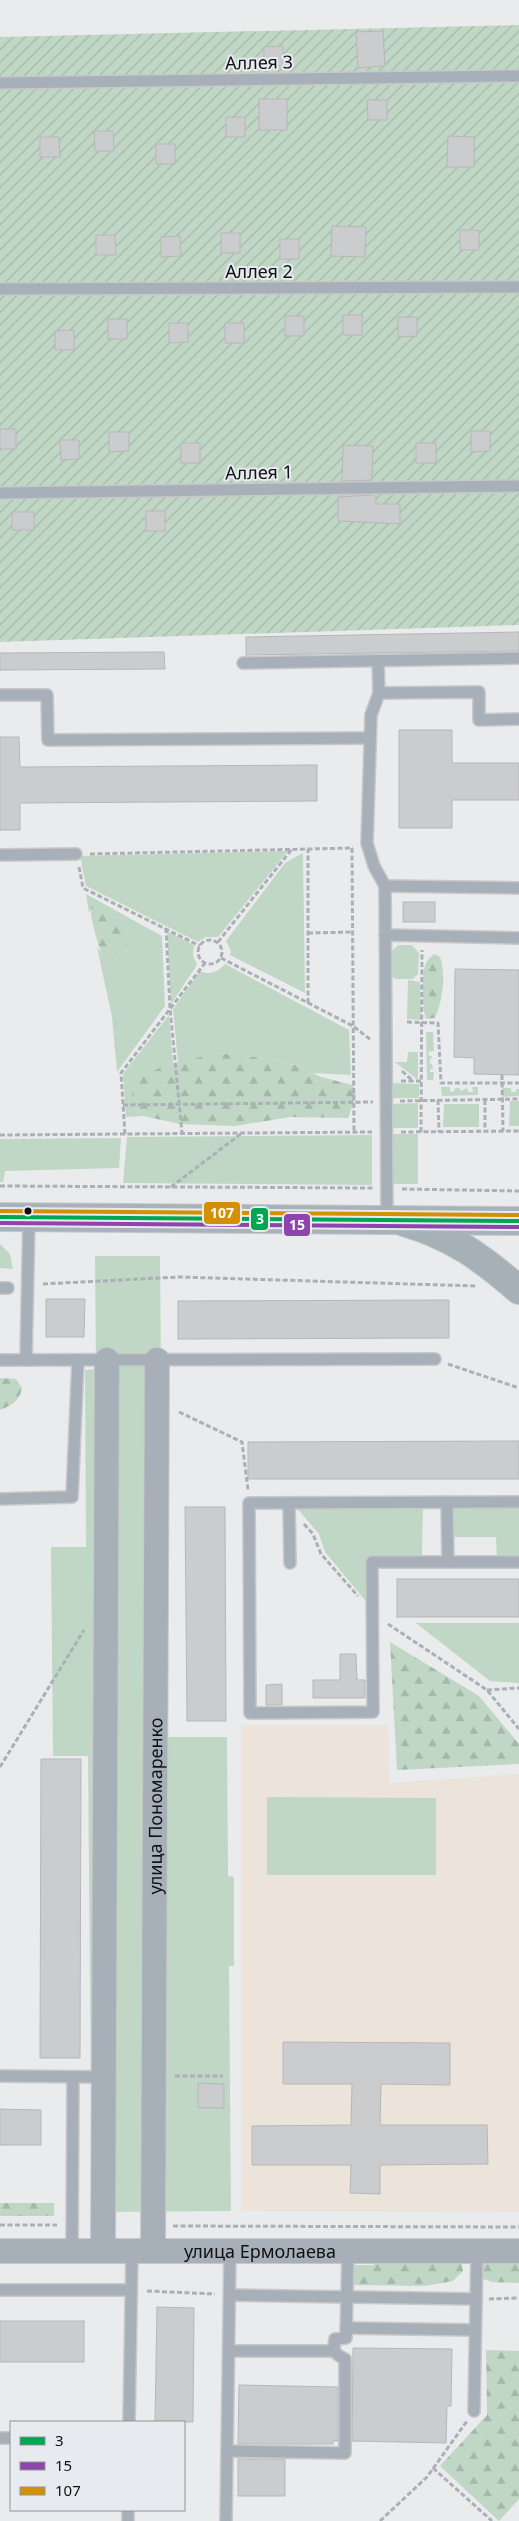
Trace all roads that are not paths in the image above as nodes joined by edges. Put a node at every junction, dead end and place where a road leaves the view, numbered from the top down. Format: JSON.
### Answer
{"nodes":[{"id":1,"x":519,"y":76,"type":"edge"},
{"id":2,"x":0,"y":83,"type":"edge"},
{"id":3,"x":519,"y":287,"type":"edge"},
{"id":4,"x":0,"y":289,"type":"edge"},
{"id":5,"x":519,"y":486,"type":"edge"},
{"id":6,"x":0,"y":492,"type":"edge"},
{"id":7,"x":519,"y":658,"type":"edge"},
{"id":8,"x":378,"y":661,"type":"junction"},
{"id":9,"x":243,"y":664,"type":"dead end"},
{"id":10,"x":379,"y":693,"type":"junction"},
{"id":11,"x":0,"y":695,"type":"edge"},
{"id":12,"x":519,"y":719,"type":"edge"},
{"id":13,"x":370,"y":738,"type":"junction"},
{"id":14,"x":76,"y":854,"type":"road end"},
{"id":15,"x":0,"y":855,"type":"edge"},
{"id":16,"x":385,"y":886,"type":"junction"},
{"id":17,"x":519,"y":888,"type":"edge"},
{"id":18,"x":385,"y":935,"type":"junction"},
{"id":19,"x":519,"y":938,"type":"edge"},
{"id":20,"x":0,"y":1217,"type":"edge"},
{"id":21,"x":29,"y":1217,"type":"junction"},
{"id":22,"x":392,"y":1220,"type":"junction"},
{"id":23,"x":519,"y":1222,"type":"edge"},
{"id":24,"x":519,"y":1290,"type":"edge"},
{"id":25,"x":435,"y":1359,"type":"road end"},
{"id":26,"x":0,"y":1360,"type":"edge"},
{"id":27,"x":26,"y":1360,"type":"junction"},
{"id":28,"x":78,"y":1360,"type":"junction"},
{"id":29,"x":107,"y":1360,"type":"junction"},
{"id":30,"x":157,"y":1360,"type":"junction"},
{"id":31,"x":0,"y":1499,"type":"edge"},
{"id":32,"x":447,"y":1502,"type":"junction"},
{"id":33,"x":519,"y":1502,"type":"edge"},
{"id":34,"x":289,"y":1505,"type":"junction"},
{"id":35,"x":448,"y":1562,"type":"junction"},
{"id":36,"x":519,"y":1562,"type":"edge"},
{"id":37,"x":290,"y":1563,"type":"dead end"},
{"id":38,"x":0,"y":2076,"type":"edge"},
{"id":39,"x":73,"y":2077,"type":"junction"},
{"id":40,"x":104,"y":2077,"type":"junction"},
{"id":41,"x":476,"y":2250,"type":"junction"},
{"id":42,"x":0,"y":2251,"type":"edge"},
{"id":43,"x":72,"y":2251,"type":"junction"},
{"id":44,"x":103,"y":2251,"type":"junction"},
{"id":45,"x":142,"y":2251,"type":"junction"},
{"id":46,"x":230,"y":2251,"type":"junction"},
{"id":47,"x":348,"y":2251,"type":"junction"},
{"id":48,"x":519,"y":2251,"type":"edge"},
{"id":49,"x":0,"y":2290,"type":"edge"},
{"id":50,"x":131,"y":2290,"type":"junction"},
{"id":51,"x":230,"y":2295,"type":"junction"},
{"id":52,"x":347,"y":2297,"type":"junction"},
{"id":53,"x":476,"y":2298,"type":"junction"},
{"id":54,"x":346,"y":2328,"type":"junction"},
{"id":55,"x":475,"y":2330,"type":"junction"},
{"id":56,"x":229,"y":2351,"type":"junction"},
{"id":57,"x":334,"y":2351,"type":"junction"},
{"id":58,"x":474,"y":2411,"type":"road end"},
{"id":59,"x":129,"y":2421,"type":"edge"},
{"id":60,"x":228,"y":2451,"type":"junction"},
{"id":61,"x":226,"y":2521,"type":"edge"}],
"edges":[{"from":1,"to":2,"type":"lane","name":"Аллея 3"},
{"from":3,"to":4,"type":"lane","name":"Аллея 2"},
{"from":5,"to":6,"type":"lane","name":"Аллея 1"},
{"from":7,"to":8,"type":"lane"},
{"from":8,"to":9,"type":"lane"},
{"from":8,"to":10,"type":"lane"},
{"from":10,"to":12,"type":"lane"},
{"from":10,"to":13,"type":"lane"},
{"from":11,"to":13,"type":"lane"},
{"from":13,"to":16,"type":"lane"},
{"from":14,"to":15,"type":"lane"},
{"from":16,"to":17,"type":"lane"},
{"from":16,"to":18,"type":"lane"},
{"from":18,"to":19,"type":"lane"},
{"from":18,"to":22,"type":"lane"},
{"from":20,"to":21,"type":"main road"},
{"from":21,"to":22,"type":"main road"},
{"from":21,"to":27,"type":"lane"},
{"from":22,"to":23,"type":"main road"},
{"from":22,"to":24,"type":"main road"},
{"from":25,"to":30,"type":"lane"},
{"from":26,"to":27,"type":"lane"},
{"from":27,"to":28,"type":"lane"},
{"from":28,"to":29,"type":"lane"},
{"from":28,"to":31,"type":"lane"},
{"from":29,"to":30,"type":"lane"},
{"from":29,"to":40,"type":"street"},
{"from":30,"to":45,"type":"street","name":"улица Пономаренко"},
{"from":32,"to":33,"type":"lane"},
{"from":32,"to":34,"type":"lane"},
{"from":32,"to":35,"type":"lane"},
{"from":34,"to":35,"type":"lane"},
{"from":34,"to":37,"type":"lane"},
{"from":35,"to":36,"type":"lane"},
{"from":38,"to":39,"type":"lane"},
{"from":39,"to":40,"type":"lane"},
{"from":39,"to":43,"type":"lane"},
{"from":40,"to":44,"type":"street"},
{"from":41,"to":47,"type":"street","name":"улица Ермолаева"},
{"from":41,"to":48,"type":"street","name":"улица Ермолаева"},
{"from":41,"to":53,"type":"lane"},
{"from":42,"to":43,"type":"street","name":"улица Ермолаева"},
{"from":43,"to":44,"type":"street","name":"улица Ермолаева"},
{"from":44,"to":45,"type":"street","name":"улица Ермолаева"},
{"from":45,"to":46,"type":"street","name":"улица Ермолаева"},
{"from":45,"to":50,"type":"lane"},
{"from":46,"to":47,"type":"street","name":"улица Ермолаева"},
{"from":46,"to":51,"type":"lane"},
{"from":47,"to":52,"type":"lane"},
{"from":49,"to":50,"type":"lane"},
{"from":50,"to":59,"type":"lane"},
{"from":51,"to":52,"type":"lane"},
{"from":51,"to":56,"type":"lane"},
{"from":52,"to":53,"type":"lane"},
{"from":52,"to":54,"type":"lane"},
{"from":53,"to":55,"type":"lane"},
{"from":54,"to":55,"type":"lane"},
{"from":54,"to":57,"type":"lane"},
{"from":55,"to":58,"type":"lane"},
{"from":56,"to":57,"type":"lane"},
{"from":56,"to":60,"type":"lane"},
{"from":57,"to":60,"type":"lane"},
{"from":60,"to":61,"type":"lane"}]}
